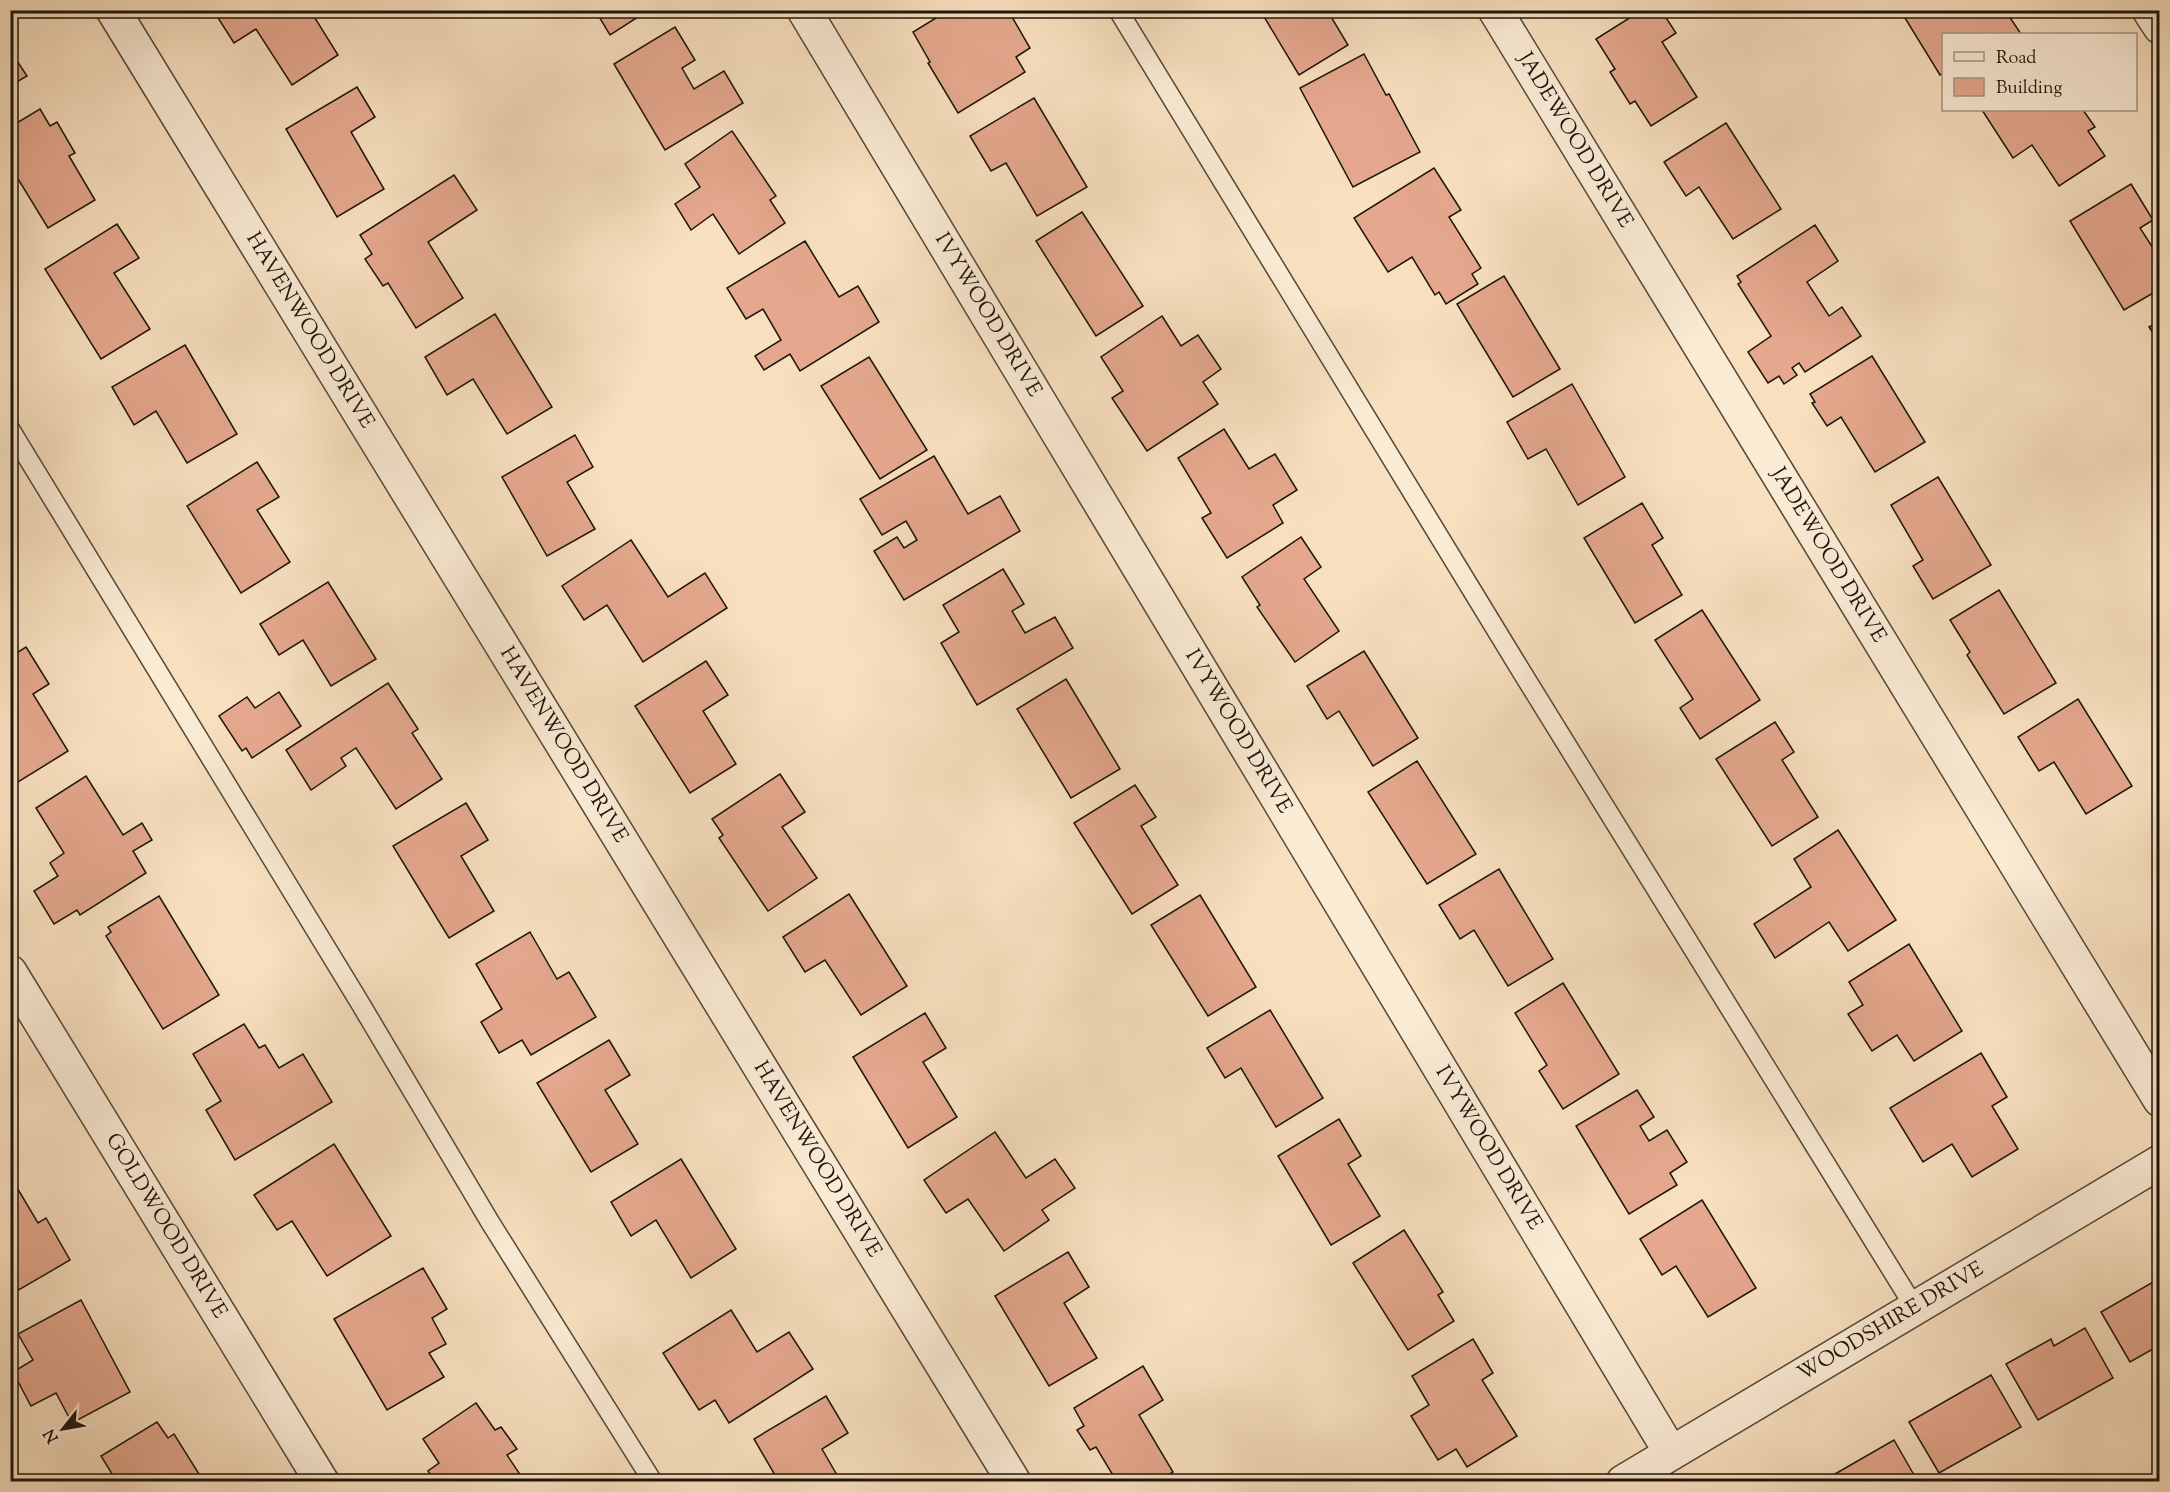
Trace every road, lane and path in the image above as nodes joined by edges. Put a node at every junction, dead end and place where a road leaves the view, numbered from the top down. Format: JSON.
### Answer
{"nodes":[{"id":1,"x":113,"y":10,"type":"edge"},
{"id":2,"x":804,"y":10,"type":"edge"},
{"id":3,"x":1118,"y":10,"type":"edge"},
{"id":4,"x":1495,"y":10,"type":"edge"},
{"id":5,"x":2149,"y":10,"type":"edge"},
{"id":6,"x":2160,"y":27,"type":"edge"},
{"id":7,"x":10,"y":429,"type":"edge"},
{"id":8,"x":10,"y":972,"type":"edge"},
{"id":9,"x":2160,"y":1100,"type":"edge"},
{"id":10,"x":2160,"y":1162,"type":"edge"},
{"id":11,"x":1914,"y":1308,"type":"junction"},
{"id":12,"x":1671,"y":1453,"type":"junction"},
{"id":13,"x":322,"y":1482,"type":"edge"},
{"id":14,"x":653,"y":1482,"type":"edge"},
{"id":15,"x":1014,"y":1482,"type":"edge"},
{"id":16,"x":1623,"y":1482,"type":"edge"}],
"edges":[{"from":1,"to":15,"type":"street","name":"HAVENWOOD DRIVE"},
{"from":2,"to":12,"type":"street","name":"IVYWOOD DRIVE"},
{"from":3,"to":11,"type":"lane"},
{"from":4,"to":9,"type":"street","name":"JADEWOOD DRIVE"},
{"from":5,"to":6,"type":"street"},
{"from":7,"to":14,"type":"lane"},
{"from":8,"to":13,"type":"street","name":"GOLDWOOD DRIVE"},
{"from":10,"to":11,"type":"street","name":"WOODSHIRE DRIVE"},
{"from":11,"to":12,"type":"street","name":"WOODSHIRE DRIVE"},
{"from":12,"to":16,"type":"street","name":"WOODSHIRE DRIVE"}]}
